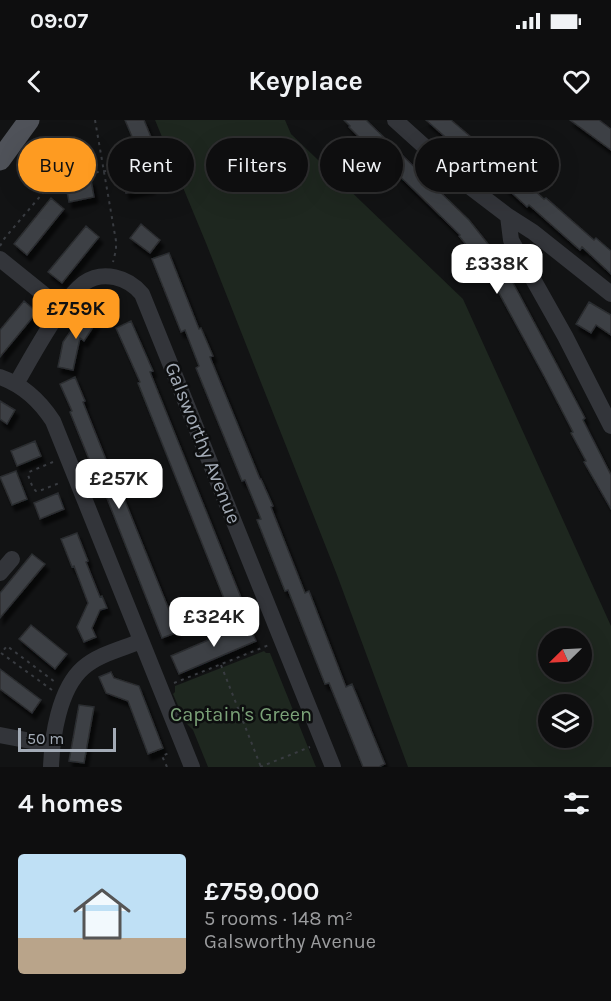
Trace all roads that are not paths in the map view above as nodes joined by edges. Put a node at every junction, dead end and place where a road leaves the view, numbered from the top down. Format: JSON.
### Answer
{"nodes":[{"id":1,"x":394,"y":120,"type":"edge"},
{"id":2,"x":25,"y":123,"type":"edge"},
{"id":3,"x":9,"y":157,"type":"edge"},
{"id":4,"x":508,"y":216,"type":"junction"},
{"id":5,"x":0,"y":259,"type":"edge"},
{"id":6,"x":611,"y":294,"type":"edge"},
{"id":7,"x":62,"y":309,"type":"junction"},
{"id":8,"x":0,"y":377,"type":"edge"},
{"id":9,"x":16,"y":384,"type":"junction"},
{"id":10,"x":611,"y":426,"type":"edge"},
{"id":11,"x":12,"y":558,"type":"dead end"},
{"id":12,"x":0,"y":573,"type":"edge"},
{"id":13,"x":141,"y":641,"type":"junction"},
{"id":14,"x":0,"y":735,"type":"edge"},
{"id":15,"x":52,"y":745,"type":"junction"},
{"id":16,"x":51,"y":767,"type":"edge"},
{"id":17,"x":192,"y":767,"type":"edge"},
{"id":18,"x":333,"y":767,"type":"edge"}],
"edges":[{"from":1,"to":4,"type":"street"},
{"from":2,"to":3,"type":"main road"},
{"from":4,"to":6,"type":"street"},
{"from":4,"to":10,"type":"street"},
{"from":5,"to":7,"type":"street"},
{"from":7,"to":9,"type":"street"},
{"from":7,"to":18,"type":"street","name":"Galsworthy Avenue"},
{"from":8,"to":9,"type":"street"},
{"from":9,"to":13,"type":"street"},
{"from":11,"to":12,"type":"street"},
{"from":13,"to":15,"type":"street"},
{"from":13,"to":17,"type":"street"},
{"from":14,"to":15,"type":"street"},
{"from":15,"to":16,"type":"street"}]}
